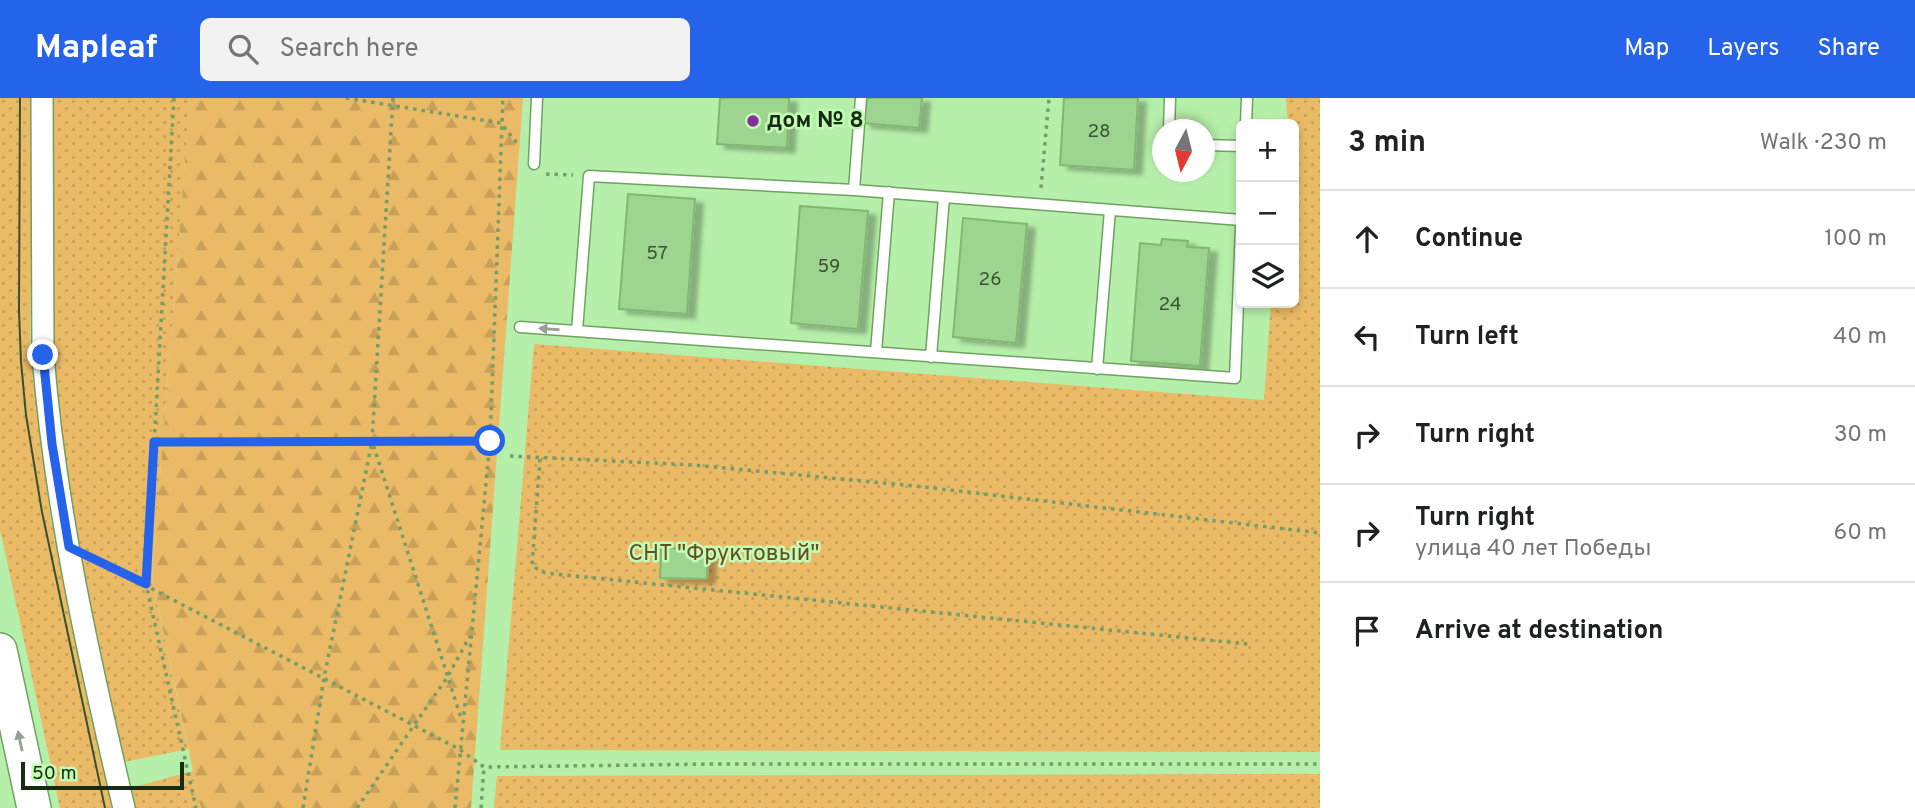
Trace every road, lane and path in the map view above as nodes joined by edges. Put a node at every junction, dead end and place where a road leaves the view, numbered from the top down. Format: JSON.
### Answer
{"nodes":[{"id":1,"x":42,"y":98,"type":"edge"},
{"id":2,"x":174,"y":98,"type":"edge"},
{"id":3,"x":346,"y":98,"type":"edge"},
{"id":4,"x":393,"y":98,"type":"edge"},
{"id":5,"x":503,"y":98,"type":"edge"},
{"id":6,"x":537,"y":98,"type":"edge"},
{"id":7,"x":861,"y":98,"type":"edge"},
{"id":8,"x":1049,"y":98,"type":"edge"},
{"id":9,"x":1170,"y":98,"type":"edge"},
{"id":10,"x":1247,"y":98,"type":"edge"},
{"id":11,"x":393,"y":105,"type":"junction"},
{"id":12,"x":1169,"y":119,"type":"edge"},
{"id":13,"x":1246,"y":119,"type":"edge"},
{"id":14,"x":501,"y":123,"type":"junction"},
{"id":15,"x":1215,"y":145,"type":"edge"},
{"id":16,"x":1236,"y":146,"type":"edge"},
{"id":17,"x":533,"y":169,"type":"junction"},
{"id":18,"x":589,"y":176,"type":"junction"},
{"id":19,"x":854,"y":190,"type":"junction"},
{"id":20,"x":889,"y":192,"type":"junction"},
{"id":21,"x":944,"y":197,"type":"junction"},
{"id":22,"x":1040,"y":204,"type":"junction"},
{"id":23,"x":1110,"y":210,"type":"junction"},
{"id":24,"x":1236,"y":220,"type":"edge"},
{"id":25,"x":1240,"y":245,"type":"edge"},
{"id":26,"x":520,"y":327,"type":"dead end"},
{"id":27,"x":577,"y":331,"type":"junction"},
{"id":28,"x":876,"y":352,"type":"junction"},
{"id":29,"x":931,"y":357,"type":"junction"},
{"id":30,"x":1097,"y":369,"type":"junction"},
{"id":31,"x":372,"y":441,"type":"junction"},
{"id":32,"x":490,"y":441,"type":"junction"},
{"id":33,"x":154,"y":442,"type":"junction"},
{"id":34,"x":510,"y":456,"type":"dead end"},
{"id":35,"x":540,"y":459,"type":"junction"},
{"id":36,"x":1320,"y":533,"type":"edge"},
{"id":37,"x":69,"y":547,"type":"junction"},
{"id":38,"x":146,"y":584,"type":"junction"},
{"id":39,"x":471,"y":634,"type":"junction"},
{"id":40,"x":1248,"y":643,"type":"dead end"},
{"id":41,"x":0,"y":650,"type":"edge"},
{"id":42,"x":448,"y":676,"type":"junction"},
{"id":43,"x":324,"y":678,"type":"junction"},
{"id":44,"x":462,"y":721,"type":"junction"},
{"id":45,"x":415,"y":726,"type":"junction"},
{"id":46,"x":459,"y":749,"type":"junction"},
{"id":47,"x":1320,"y":764,"type":"edge"},
{"id":48,"x":484,"y":767,"type":"junction"},
{"id":49,"x":34,"y":808,"type":"edge"},
{"id":50,"x":124,"y":808,"type":"edge"},
{"id":51,"x":196,"y":808,"type":"edge"},
{"id":52,"x":303,"y":808,"type":"edge"},
{"id":53,"x":357,"y":808,"type":"edge"},
{"id":54,"x":455,"y":808,"type":"edge"},
{"id":55,"x":481,"y":808,"type":"edge"}],
"edges":[{"from":1,"to":37,"type":"street"},
{"from":2,"to":33,"type":"path"},
{"from":3,"to":11,"type":"path"},
{"from":4,"to":11,"type":"path"},
{"from":5,"to":14,"type":"path"},
{"from":6,"to":17,"type":"lane"},
{"from":7,"to":19,"type":"lane"},
{"from":8,"to":22,"type":"path"},
{"from":9,"to":12,"type":"lane"},
{"from":10,"to":13,"type":"lane"},
{"from":11,"to":14,"type":"path"},
{"from":11,"to":31,"type":"path"},
{"from":14,"to":17,"type":"path"},
{"from":14,"to":32,"type":"path"},
{"from":15,"to":16,"type":"lane"},
{"from":17,"to":18,"type":"path"},
{"from":18,"to":19,"type":"lane"},
{"from":18,"to":27,"type":"lane"},
{"from":19,"to":20,"type":"lane"},
{"from":20,"to":21,"type":"lane"},
{"from":20,"to":28,"type":"lane"},
{"from":21,"to":22,"type":"lane"},
{"from":21,"to":29,"type":"lane"},
{"from":22,"to":23,"type":"lane"},
{"from":23,"to":24,"type":"lane"},
{"from":23,"to":30,"type":"lane"},
{"from":25,"to":30,"type":"lane"},
{"from":27,"to":26,"type":"lane","one_way":true},
{"from":27,"to":28,"type":"lane"},
{"from":28,"to":29,"type":"lane"},
{"from":29,"to":30,"type":"lane"},
{"from":31,"to":32,"type":"path"},
{"from":31,"to":33,"type":"path"},
{"from":31,"to":42,"type":"path"},
{"from":31,"to":43,"type":"path"},
{"from":32,"to":39,"type":"path"},
{"from":33,"to":38,"type":"path"},
{"from":34,"to":35,"type":"path"},
{"from":35,"to":36,"type":"path"},
{"from":35,"to":40,"type":"path"},
{"from":37,"to":38,"type":"path"},
{"from":37,"to":50,"type":"street"},
{"from":38,"to":43,"type":"path"},
{"from":38,"to":51,"type":"path"},
{"from":39,"to":42,"type":"path"},
{"from":39,"to":44,"type":"path"},
{"from":49,"to":41,"type":"main road","one_way":true},
{"from":42,"to":44,"type":"path"},
{"from":42,"to":45,"type":"path"},
{"from":43,"to":45,"type":"path"},
{"from":43,"to":52,"type":"path"},
{"from":44,"to":46,"type":"path"},
{"from":45,"to":46,"type":"path"},
{"from":45,"to":53,"type":"path"},
{"from":46,"to":48,"type":"path"},
{"from":46,"to":54,"type":"path"},
{"from":47,"to":48,"type":"path"},
{"from":48,"to":55,"type":"path"}]}
